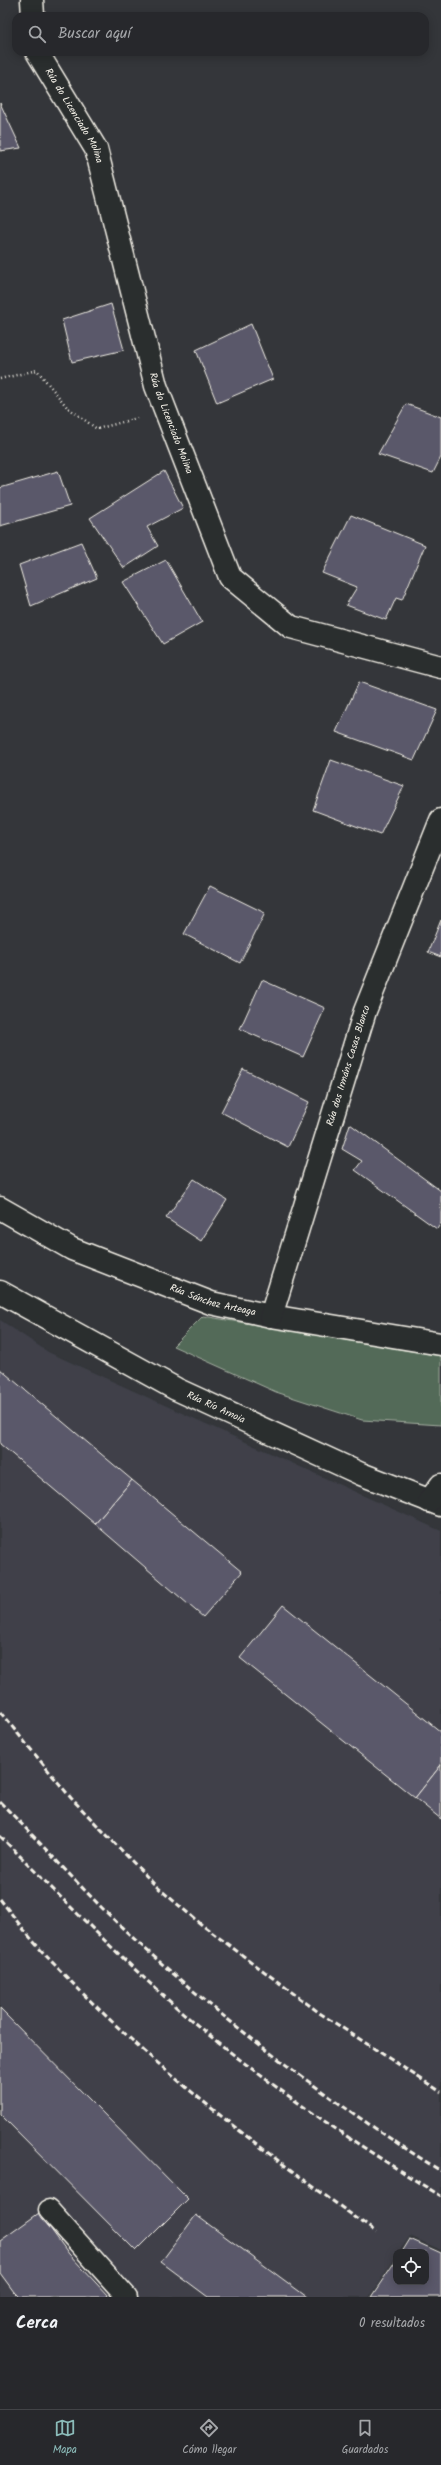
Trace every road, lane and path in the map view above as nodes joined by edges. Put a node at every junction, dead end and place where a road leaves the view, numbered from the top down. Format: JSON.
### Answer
{"nodes":[{"id":1,"x":32,"y":0,"type":"edge"},
{"id":2,"x":33,"y":12,"type":"edge"},
{"id":3,"x":39,"y":56,"type":"edge"},
{"id":4,"x":0,"y":379,"type":"edge"},
{"id":5,"x":165,"y":410,"type":"junction"},
{"id":6,"x":441,"y":667,"type":"edge"},
{"id":7,"x":441,"y":820,"type":"edge"},
{"id":8,"x":0,"y":1208,"type":"edge"},
{"id":9,"x":0,"y":1292,"type":"edge"},
{"id":10,"x":271,"y":1316,"type":"junction"},
{"id":11,"x":441,"y":1344,"type":"edge"},
{"id":12,"x":437,"y":1497,"type":"edge"},
{"id":13,"x":49,"y":2210,"type":"dead end"},
{"id":14,"x":127,"y":2297,"type":"edge"}],
"edges":[{"from":1,"to":2,"type":"street"},
{"from":3,"to":5,"type":"street","name":"Rúa do Licenciado Molina"},
{"from":4,"to":5,"type":"path"},
{"from":5,"to":6,"type":"street","name":"Rúa do Licenciado Molina"},
{"from":7,"to":10,"type":"street","name":"Rúa dos Irmáns Casas Blanco"},
{"from":8,"to":10,"type":"street","name":"Rúa Sánchez Arteaga"},
{"from":9,"to":12,"type":"street","name":"Rúa Río Arnoia"},
{"from":10,"to":11,"type":"street","name":"Rúa Sánchez Arteaga"},
{"from":13,"to":14,"type":"lane"}]}
